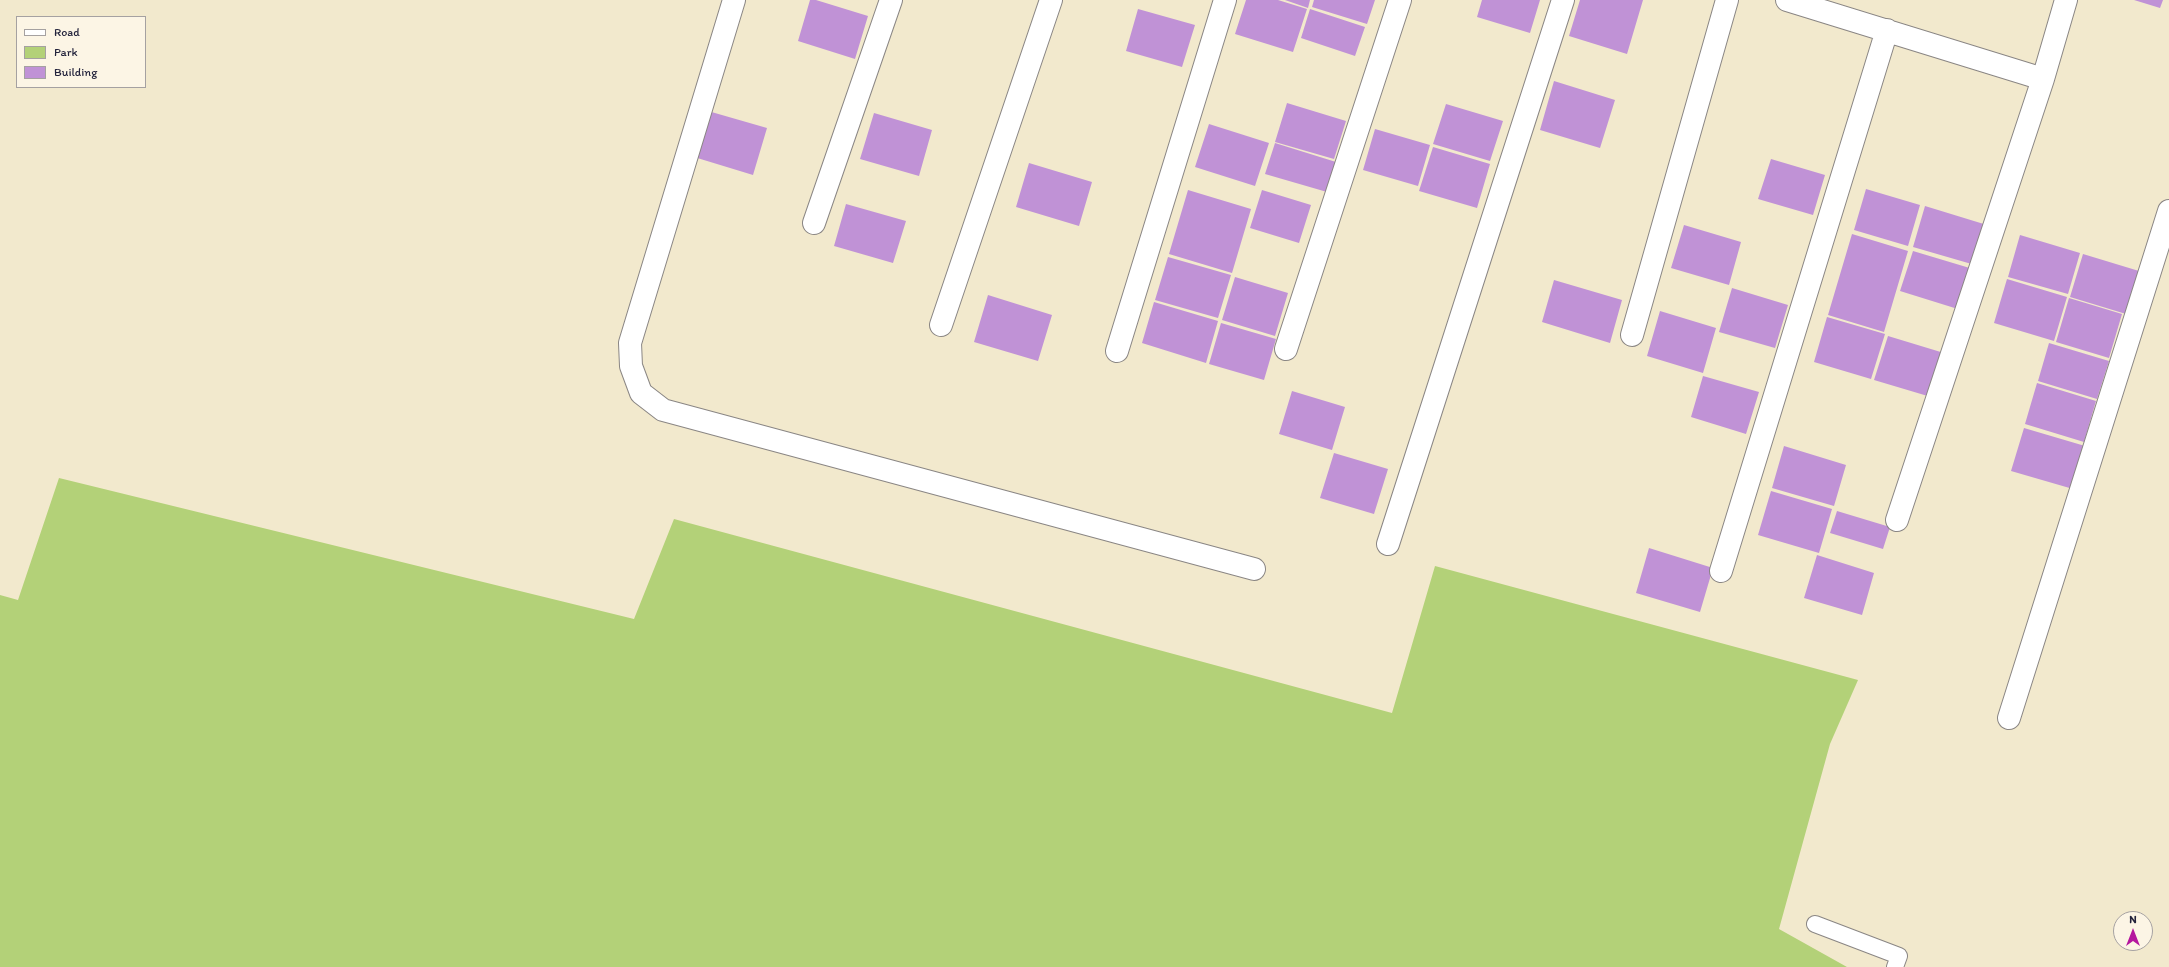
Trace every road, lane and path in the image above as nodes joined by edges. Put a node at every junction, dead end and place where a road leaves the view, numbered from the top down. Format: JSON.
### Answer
{"nodes":[{"id":1,"x":734,"y":0,"type":"edge"},
{"id":2,"x":891,"y":0,"type":"edge"},
{"id":3,"x":1051,"y":0,"type":"edge"},
{"id":4,"x":1225,"y":0,"type":"edge"},
{"id":5,"x":1400,"y":0,"type":"edge"},
{"id":6,"x":1563,"y":0,"type":"edge"},
{"id":7,"x":1727,"y":0,"type":"edge"},
{"id":8,"x":1787,"y":0,"type":"edge"},
{"id":9,"x":2066,"y":0,"type":"edge"},
{"id":10,"x":1887,"y":30,"type":"junction"},
{"id":11,"x":2043,"y":79,"type":"junction"},
{"id":12,"x":2169,"y":211,"type":"edge"},
{"id":13,"x":814,"y":223,"type":"dead end"},
{"id":14,"x":941,"y":325,"type":"dead end"},
{"id":15,"x":1632,"y":335,"type":"dead end"},
{"id":16,"x":1286,"y":349,"type":"dead end"},
{"id":17,"x":1117,"y":351,"type":"dead end"},
{"id":18,"x":1897,"y":520,"type":"dead end"},
{"id":19,"x":1388,"y":544,"type":"dead end"},
{"id":20,"x":1254,"y":569,"type":"dead end"},
{"id":21,"x":1721,"y":571,"type":"dead end"},
{"id":22,"x":2008,"y":718,"type":"dead end"},
{"id":23,"x":1815,"y":924,"type":"dead end"},
{"id":24,"x":1895,"y":967,"type":"edge"}],
"edges":[{"from":1,"to":20,"type":"street"},
{"from":2,"to":13,"type":"street"},
{"from":3,"to":14,"type":"street"},
{"from":4,"to":17,"type":"street"},
{"from":5,"to":16,"type":"street"},
{"from":6,"to":19,"type":"street"},
{"from":7,"to":15,"type":"street"},
{"from":8,"to":10,"type":"street"},
{"from":9,"to":11,"type":"street"},
{"from":10,"to":11,"type":"street"},
{"from":10,"to":21,"type":"street"},
{"from":11,"to":18,"type":"street"},
{"from":12,"to":22,"type":"street"},
{"from":23,"to":24,"type":"lane"}]}
